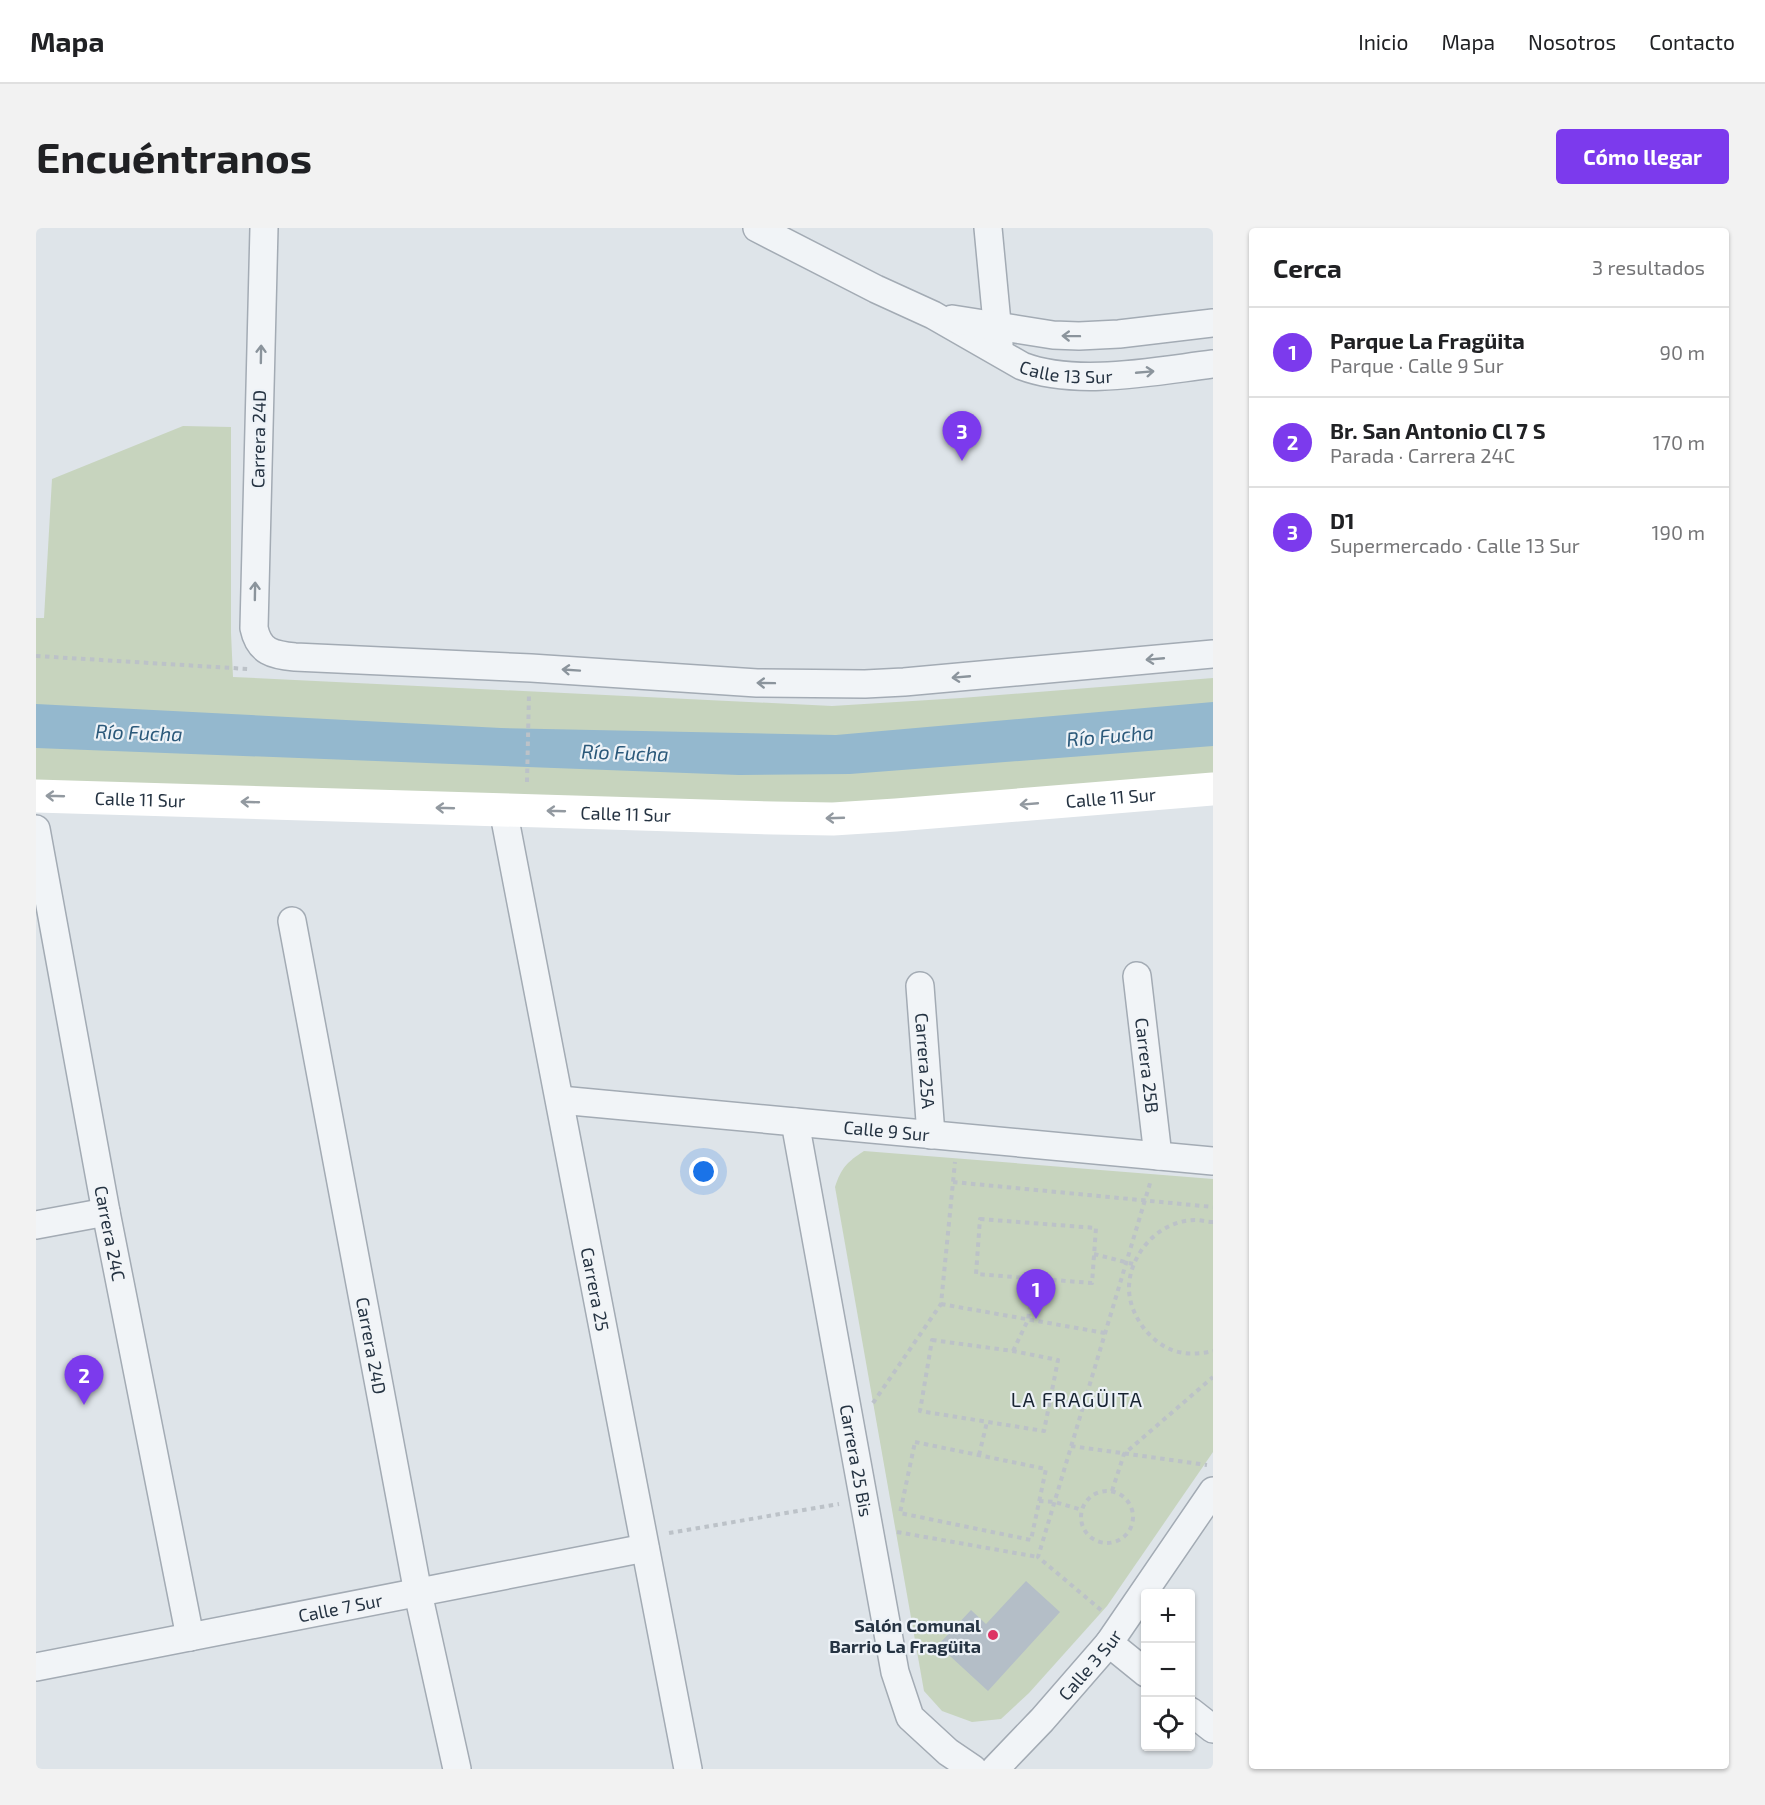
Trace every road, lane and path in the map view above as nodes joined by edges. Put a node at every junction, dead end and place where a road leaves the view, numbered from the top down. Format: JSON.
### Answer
{"nodes":[{"id":1,"x":264,"y":228,"type":"edge"},
{"id":2,"x":758,"y":228,"type":"edge"},
{"id":3,"x":988,"y":228,"type":"edge"},
{"id":4,"x":933,"y":315,"type":"junction"},
{"id":5,"x":1213,"y":323,"type":"edge"},
{"id":6,"x":998,"y":326,"type":"junction"},
{"id":7,"x":1000,"y":354,"type":"junction"},
{"id":8,"x":1213,"y":364,"type":"edge"},
{"id":9,"x":1213,"y":654,"type":"edge"},
{"id":10,"x":531,"y":668,"type":"junction"},
{"id":11,"x":527,"y":770,"type":"dead end"},
{"id":12,"x":1213,"y":789,"type":"edge"},
{"id":13,"x":36,"y":796,"type":"edge"},
{"id":14,"x":503,"y":809,"type":"junction"},
{"id":15,"x":36,"y":829,"type":"edge"},
{"id":16,"x":292,"y":921,"type":"dead end"},
{"id":17,"x":1137,"y":976,"type":"dead end"},
{"id":18,"x":920,"y":986,"type":"dead end"},
{"id":19,"x":560,"y":1100,"type":"junction"},
{"id":20,"x":795,"y":1122,"type":"junction"},
{"id":21,"x":931,"y":1135,"type":"junction"},
{"id":22,"x":958,"y":1137,"type":"junction"},
{"id":23,"x":1158,"y":1156,"type":"junction"},
{"id":24,"x":1213,"y":1161,"type":"edge"},
{"id":25,"x":953,"y":1182,"type":"junction"},
{"id":26,"x":1144,"y":1200,"type":"junction"},
{"id":27,"x":1213,"y":1207,"type":"edge"},
{"id":28,"x":106,"y":1212,"type":"junction"},
{"id":29,"x":1213,"y":1222,"type":"edge"},
{"id":30,"x":36,"y":1226,"type":"edge"},
{"id":31,"x":1094,"y":1254,"type":"junction"},
{"id":32,"x":1126,"y":1262,"type":"junction"},
{"id":33,"x":1133,"y":1264,"type":"junction"},
{"id":34,"x":1034,"y":1279,"type":"junction"},
{"id":35,"x":941,"y":1304,"type":"junction"},
{"id":36,"x":1028,"y":1320,"type":"junction"},
{"id":37,"x":1105,"y":1333,"type":"junction"},
{"id":38,"x":1013,"y":1351,"type":"junction"},
{"id":39,"x":1213,"y":1351,"type":"edge"},
{"id":40,"x":1213,"y":1377,"type":"edge"},
{"id":41,"x":987,"y":1422,"type":"junction"},
{"id":42,"x":852,"y":1434,"type":"junction"},
{"id":43,"x":1071,"y":1446,"type":"junction"},
{"id":44,"x":1124,"y":1454,"type":"junction"},
{"id":45,"x":979,"y":1455,"type":"junction"},
{"id":46,"x":1213,"y":1466,"type":"edge"},
{"id":47,"x":1112,"y":1491,"type":"junction"},
{"id":48,"x":1213,"y":1491,"type":"edge"},
{"id":49,"x":864,"y":1500,"type":"junction"},
{"id":50,"x":1039,"y":1501,"type":"junction"},
{"id":51,"x":1055,"y":1502,"type":"junction"},
{"id":52,"x":1082,"y":1510,"type":"junction"},
{"id":53,"x":868,"y":1527,"type":"junction"},
{"id":54,"x":644,"y":1543,"type":"junction"},
{"id":55,"x":1038,"y":1557,"type":"junction"},
{"id":56,"x":418,"y":1593,"type":"junction"},
{"id":57,"x":1114,"y":1634,"type":"junction"},
{"id":58,"x":189,"y":1637,"type":"junction"},
{"id":59,"x":36,"y":1667,"type":"edge"},
{"id":60,"x":1141,"y":1667,"type":"edge"},
{"id":61,"x":1195,"y":1714,"type":"edge"},
{"id":62,"x":1213,"y":1730,"type":"edge"},
{"id":63,"x":457,"y":1769,"type":"edge"},
{"id":64,"x":688,"y":1769,"type":"edge"},
{"id":65,"x":973,"y":1769,"type":"edge"},
{"id":66,"x":995,"y":1769,"type":"edge"}],
"edges":[{"from":10,"to":1,"type":"street","name":"Carrera 24D","one_way":true},
{"from":2,"to":4,"type":"street","name":"Calle 13 Sur"},
{"from":3,"to":6,"type":"street"},
{"from":4,"to":6,"type":"street","name":"Calle 13 Sur"},
{"from":4,"to":7,"type":"street","name":"Calle 13 Sur"},
{"from":5,"to":6,"type":"street","name":"Calle 13 Sur","one_way":true},
{"from":6,"to":7,"type":"street"},
{"from":7,"to":8,"type":"street","name":"Calle 13 Sur","one_way":true},
{"from":9,"to":10,"type":"street","one_way":true},
{"from":10,"to":11,"type":"path"},
{"from":12,"to":14,"type":"street","name":"Calle 11 Sur","one_way":true},
{"from":14,"to":13,"type":"street","name":"Calle 11 Sur","one_way":true},
{"from":14,"to":19,"type":"street","name":"Carrera 25"},
{"from":15,"to":28,"type":"street","name":"Carrera 24C"},
{"from":16,"to":56,"type":"street","name":"Carrera 24D"},
{"from":17,"to":23,"type":"street","name":"Carrera 25B"},
{"from":18,"to":21,"type":"street","name":"Carrera 25A"},
{"from":19,"to":20,"type":"street","name":"Calle 9 Sur"},
{"from":19,"to":54,"type":"street","name":"Carrera 25"},
{"from":20,"to":21,"type":"street","name":"Calle 9 Sur"},
{"from":20,"to":42,"type":"street","name":"Carrera 25 Bis"},
{"from":21,"to":22,"type":"street","name":"Calle 9 Sur"},
{"from":22,"to":23,"type":"street","name":"Calle 9 Sur"},
{"from":22,"to":25,"type":"path"},
{"from":23,"to":24,"type":"street","name":"Calle 9 Sur"},
{"from":23,"to":26,"type":"path"},
{"from":25,"to":26,"type":"path"},
{"from":25,"to":35,"type":"path"},
{"from":26,"to":27,"type":"path"},
{"from":26,"to":32,"type":"path"},
{"from":28,"to":30,"type":"street"},
{"from":28,"to":58,"type":"street","name":"Carrera 24C"},
{"from":29,"to":33,"type":"path"},
{"from":31,"to":32,"type":"path"},
{"from":31,"to":34,"type":"path"},
{"from":31,"to":34,"type":"path"},
{"from":32,"to":33,"type":"path"},
{"from":32,"to":37,"type":"path"},
{"from":33,"to":39,"type":"path"},
{"from":34,"to":36,"type":"path"},
{"from":35,"to":36,"type":"path"},
{"from":35,"to":42,"type":"path"},
{"from":36,"to":37,"type":"path"},
{"from":36,"to":38,"type":"path"},
{"from":37,"to":43,"type":"path"},
{"from":38,"to":41,"type":"path"},
{"from":38,"to":41,"type":"path"},
{"from":40,"to":44,"type":"path"},
{"from":41,"to":45,"type":"path"},
{"from":42,"to":49,"type":"street","name":"Carrera 25 Bis"},
{"from":43,"to":44,"type":"path"},
{"from":43,"to":51,"type":"path"},
{"from":44,"to":46,"type":"path"},
{"from":44,"to":47,"type":"path"},
{"from":45,"to":50,"type":"path"},
{"from":45,"to":50,"type":"path"},
{"from":47,"to":52,"type":"path"},
{"from":47,"to":52,"type":"path"},
{"from":48,"to":57,"type":"street","name":"Calle 3 Sur"},
{"from":49,"to":53,"type":"street","name":"Carrera 25 Bis"},
{"from":49,"to":54,"type":"path"},
{"from":50,"to":51,"type":"path"},
{"from":51,"to":52,"type":"path"},
{"from":51,"to":55,"type":"path"},
{"from":53,"to":55,"type":"path"},
{"from":53,"to":65,"type":"street","name":"Carrera 25 Bis"},
{"from":54,"to":56,"type":"street","name":"Calle 7 Sur"},
{"from":54,"to":64,"type":"street","name":"Carrera 25"},
{"from":55,"to":57,"type":"path"},
{"from":56,"to":58,"type":"street","name":"Calle 7 Sur"},
{"from":56,"to":63,"type":"street","name":"Carrera 24D"},
{"from":57,"to":60,"type":"street"},
{"from":57,"to":66,"type":"street","name":"Calle 3 Sur"},
{"from":58,"to":59,"type":"street","name":"Calle 7 Sur"},
{"from":61,"to":62,"type":"street"}]}
